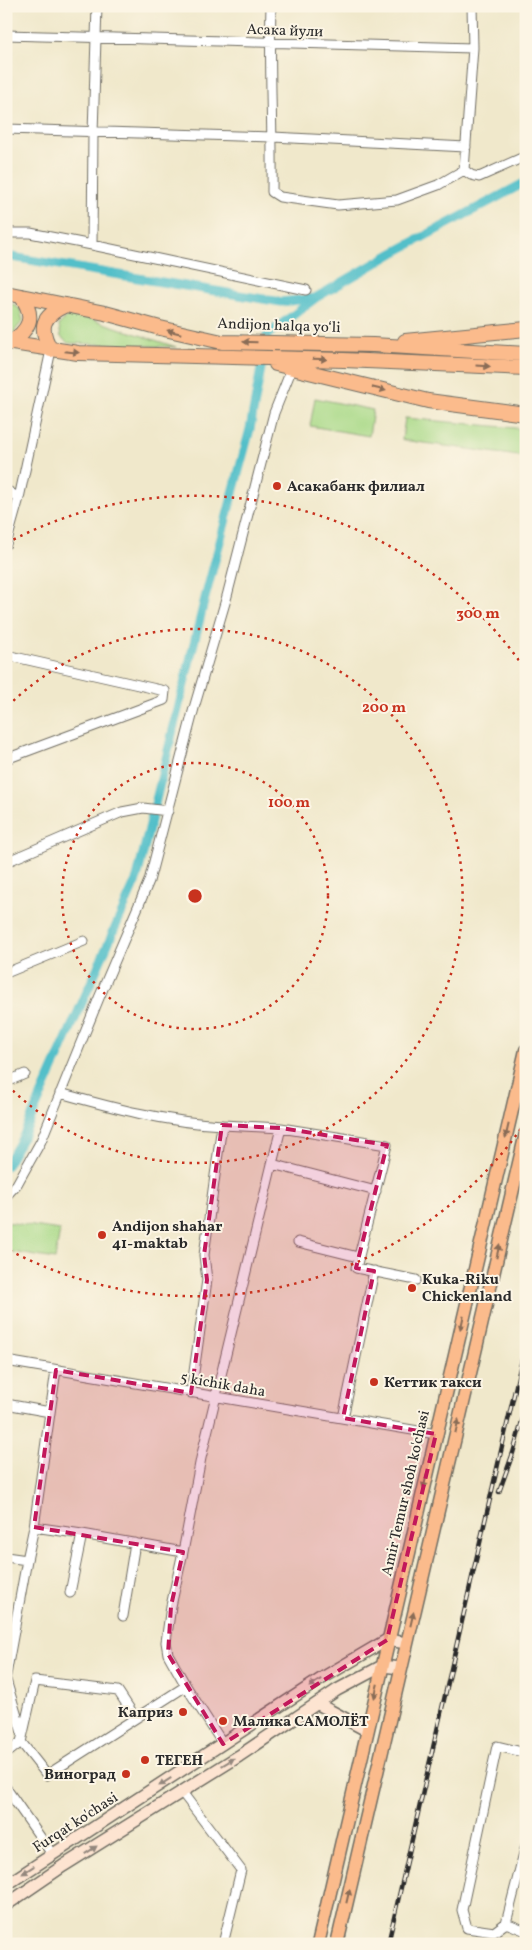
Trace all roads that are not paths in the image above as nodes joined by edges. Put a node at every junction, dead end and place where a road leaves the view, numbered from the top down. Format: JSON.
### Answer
{"nodes":[{"id":1,"x":97,"y":6,"type":"edge"},
{"id":2,"x":271,"y":6,"type":"edge"},
{"id":3,"x":472,"y":6,"type":"edge"},
{"id":4,"x":6,"y":34,"type":"edge"},
{"id":5,"x":96,"y":38,"type":"junction"},
{"id":6,"x":270,"y":43,"type":"junction"},
{"id":7,"x":473,"y":48,"type":"junction"},
{"id":8,"x":6,"y":130,"type":"edge"},
{"id":9,"x":92,"y":133,"type":"junction"},
{"id":10,"x":273,"y":137,"type":"junction"},
{"id":11,"x":466,"y":147,"type":"junction"},
{"id":12,"x":526,"y":156,"type":"edge"},
{"id":13,"x":464,"y":170,"type":"junction"},
{"id":14,"x":6,"y":233,"type":"edge"},
{"id":15,"x":92,"y":244,"type":"junction"},
{"id":16,"x":306,"y":290,"type":"dead end"},
{"id":17,"x":6,"y":293,"type":"edge"},
{"id":18,"x":21,"y":296,"type":"junction"},
{"id":19,"x":66,"y":305,"type":"junction"},
{"id":20,"x":526,"y":329,"type":"edge"},
{"id":21,"x":8,"y":342,"type":"edge"},
{"id":22,"x":373,"y":345,"type":"junction"},
{"id":23,"x":51,"y":350,"type":"junction"},
{"id":24,"x":526,"y":354,"type":"edge"},
{"id":25,"x":246,"y":357,"type":"junction"},
{"id":26,"x":292,"y":368,"type":"junction"},
{"id":27,"x":526,"y":368,"type":"edge"},
{"id":28,"x":526,"y":414,"type":"edge"},
{"id":29,"x":6,"y":490,"type":"edge"},
{"id":30,"x":19,"y":498,"type":"junction"},
{"id":31,"x":6,"y":544,"type":"edge"},
{"id":32,"x":6,"y":656,"type":"edge"},
{"id":33,"x":6,"y":759,"type":"edge"},
{"id":34,"x":166,"y":810,"type":"junction"},
{"id":35,"x":6,"y":862,"type":"edge"},
{"id":36,"x":84,"y":941,"type":"dead end"},
{"id":37,"x":6,"y":973,"type":"edge"},
{"id":38,"x":526,"y":1050,"type":"edge"},
{"id":39,"x":25,"y":1074,"type":"dead end"},
{"id":40,"x":6,"y":1082,"type":"edge"},
{"id":41,"x":60,"y":1093,"type":"junction"},
{"id":42,"x":222,"y":1125,"type":"junction"},
{"id":43,"x":281,"y":1128,"type":"junction"},
{"id":44,"x":526,"y":1133,"type":"edge"},
{"id":45,"x":272,"y":1164,"type":"junction"},
{"id":46,"x":376,"y":1191,"type":"junction"},
{"id":47,"x":6,"y":1196,"type":"edge"},
{"id":48,"x":298,"y":1242,"type":"dead end"},
{"id":49,"x":358,"y":1258,"type":"junction"},
{"id":50,"x":374,"y":1271,"type":"junction"},
{"id":51,"x":416,"y":1280,"type":"dead end"},
{"id":52,"x":6,"y":1361,"type":"edge"},
{"id":53,"x":56,"y":1370,"type":"junction"},
{"id":54,"x":192,"y":1393,"type":"junction"},
{"id":55,"x":216,"y":1397,"type":"junction"},
{"id":56,"x":6,"y":1404,"type":"edge"},
{"id":57,"x":50,"y":1412,"type":"junction"},
{"id":58,"x":343,"y":1418,"type":"junction"},
{"id":59,"x":436,"y":1434,"type":"junction"},
{"id":60,"x":34,"y":1527,"type":"junction"},
{"id":61,"x":82,"y":1534,"type":"junction"},
{"id":62,"x":135,"y":1544,"type":"junction"},
{"id":63,"x":183,"y":1552,"type":"junction"},
{"id":64,"x":6,"y":1557,"type":"edge"},
{"id":65,"x":27,"y":1560,"type":"junction"},
{"id":66,"x":70,"y":1593,"type":"dead end"},
{"id":67,"x":122,"y":1616,"type":"dead end"},
{"id":68,"x":387,"y":1640,"type":"junction"},
{"id":69,"x":407,"y":1644,"type":"junction"},
{"id":70,"x":382,"y":1666,"type":"junction"},
{"id":71,"x":401,"y":1668,"type":"junction"},
{"id":72,"x":6,"y":1675,"type":"edge"},
{"id":73,"x":6,"y":1680,"type":"edge"},
{"id":74,"x":186,"y":1686,"type":"junction"},
{"id":75,"x":318,"y":1704,"type":"junction"},
{"id":76,"x":135,"y":1717,"type":"junction"},
{"id":77,"x":366,"y":1730,"type":"junction"},
{"id":78,"x":22,"y":1738,"type":"junction"},
{"id":79,"x":224,"y":1744,"type":"junction"},
{"id":80,"x":526,"y":1753,"type":"edge"},
{"id":81,"x":6,"y":1754,"type":"edge"},
{"id":82,"x":6,"y":1788,"type":"edge"},
{"id":83,"x":182,"y":1791,"type":"junction"},
{"id":84,"x":526,"y":1845,"type":"edge"},
{"id":85,"x":52,"y":1854,"type":"junction"},
{"id":86,"x":6,"y":1884,"type":"edge"},
{"id":87,"x":6,"y":1905,"type":"edge"},
{"id":88,"x":506,"y":1923,"type":"junction"},
{"id":89,"x":526,"y":1931,"type":"edge"},
{"id":90,"x":224,"y":1944,"type":"edge"},
{"id":91,"x":318,"y":1944,"type":"edge"},
{"id":92,"x":337,"y":1944,"type":"edge"}],
"edges":[{"from":1,"to":5,"type":"street"},
{"from":2,"to":6,"type":"street"},
{"from":3,"to":7,"type":"street"},
{"from":4,"to":5,"type":"street","name":"Асака йули"},
{"from":5,"to":6,"type":"street","name":"Асака йули"},
{"from":5,"to":9,"type":"street"},
{"from":6,"to":7,"type":"street","name":"Асака йули"},
{"from":6,"to":10,"type":"street"},
{"from":7,"to":11,"type":"street"},
{"from":8,"to":9,"type":"street"},
{"from":9,"to":10,"type":"street"},
{"from":9,"to":15,"type":"street"},
{"from":10,"to":11,"type":"street"},
{"from":10,"to":13,"type":"street"},
{"from":11,"to":13,"type":"street"},
{"from":12,"to":13,"type":"street"},
{"from":14,"to":15,"type":"street"},
{"from":15,"to":16,"type":"street"},
{"from":17,"to":18,"type":"highway","name":"Andijon halqa yo‘li"},
{"from":18,"to":19,"type":"highway","name":"Andijon halqa yo‘li"},
{"from":18,"to":21,"type":"highway"},
{"from":22,"to":19,"type":"highway","name":"Andijon halqa yo‘li","one_way":true},
{"from":19,"to":23,"type":"highway"},
{"from":20,"to":22,"type":"highway"},
{"from":21,"to":23,"type":"highway"},
{"from":22,"to":24,"type":"highway","name":"Andijon halqa yo‘li"},
{"from":23,"to":25,"type":"highway","one_way":true},
{"from":23,"to":30,"type":"street"},
{"from":25,"to":26,"type":"highway"},
{"from":25,"to":27,"type":"highway","one_way":true},
{"from":26,"to":28,"type":"highway","one_way":true},
{"from":26,"to":34,"type":"street"},
{"from":29,"to":30,"type":"street"},
{"from":30,"to":31,"type":"street"},
{"from":32,"to":33,"type":"street"},
{"from":34,"to":35,"type":"street"},
{"from":34,"to":41,"type":"street"},
{"from":36,"to":37,"type":"street"},
{"from":38,"to":59,"type":"main road","name":"Amir Temur shoh ko'chasi","one_way":true},
{"from":39,"to":40,"type":"street"},
{"from":41,"to":42,"type":"street"},
{"from":41,"to":47,"type":"street"},
{"from":42,"to":43,"type":"street"},
{"from":42,"to":54,"type":"street"},
{"from":43,"to":45,"type":"street"},
{"from":43,"to":46,"type":"street"},
{"from":69,"to":44,"type":"main road","one_way":true},
{"from":45,"to":46,"type":"street"},
{"from":45,"to":55,"type":"street"},
{"from":46,"to":49,"type":"street"},
{"from":48,"to":49,"type":"street"},
{"from":49,"to":50,"type":"street"},
{"from":50,"to":51,"type":"street"},
{"from":50,"to":58,"type":"street"},
{"from":52,"to":53,"type":"street","name":"5 kichik daha"},
{"from":53,"to":54,"type":"street","name":"5 kichik daha"},
{"from":53,"to":57,"type":"street"},
{"from":54,"to":55,"type":"street","name":"5 kichik daha"},
{"from":55,"to":58,"type":"street","name":"5 kichik daha"},
{"from":55,"to":63,"type":"street"},
{"from":56,"to":57,"type":"street"},
{"from":57,"to":60,"type":"street"},
{"from":58,"to":59,"type":"street","name":"5 kichik daha"},
{"from":59,"to":68,"type":"main road","name":"Amir Temur shoh ko'chasi","one_way":true},
{"from":60,"to":61,"type":"street"},
{"from":60,"to":65,"type":"street"},
{"from":61,"to":62,"type":"street"},
{"from":61,"to":66,"type":"street"},
{"from":62,"to":63,"type":"street"},
{"from":62,"to":67,"type":"street"},
{"from":63,"to":74,"type":"street"},
{"from":64,"to":65,"type":"street"},
{"from":65,"to":72,"type":"street"},
{"from":68,"to":69,"type":"main road"},
{"from":68,"to":70,"type":"main road","name":"Amir Temur shoh ko'chasi"},
{"from":68,"to":79,"type":"main road","name":"Furqat ko'chasi","one_way":true},
{"from":69,"to":71,"type":"main road"},
{"from":70,"to":71,"type":"main road"},
{"from":70,"to":75,"type":"main road","name":"Furqat ko'chasi"},
{"from":70,"to":77,"type":"main road","name":"Amir Temur shoh ko'chasi","one_way":true},
{"from":92,"to":71,"type":"main road","one_way":true},
{"from":73,"to":78,"type":"street"},
{"from":74,"to":76,"type":"street"},
{"from":74,"to":79,"type":"street"},
{"from":75,"to":77,"type":"main road"},
{"from":83,"to":75,"type":"main road","name":"Furqat ko'chasi","one_way":true},
{"from":76,"to":78,"type":"street"},
{"from":76,"to":78,"type":"street"},
{"from":77,"to":91,"type":"main road","name":"Amir Temur shoh ko'chasi"},
{"from":78,"to":81,"type":"street"},
{"from":79,"to":85,"type":"main road","name":"Furqat ko'chasi","one_way":true},
{"from":80,"to":88,"type":"street"},
{"from":82,"to":85,"type":"street"},
{"from":87,"to":83,"type":"main road","name":"Furqat ko'chasi","one_way":true},
{"from":83,"to":90,"type":"street"},
{"from":84,"to":88,"type":"street"},
{"from":85,"to":86,"type":"main road","name":"Furqat ko'chasi","one_way":true},
{"from":88,"to":89,"type":"street"}]}
